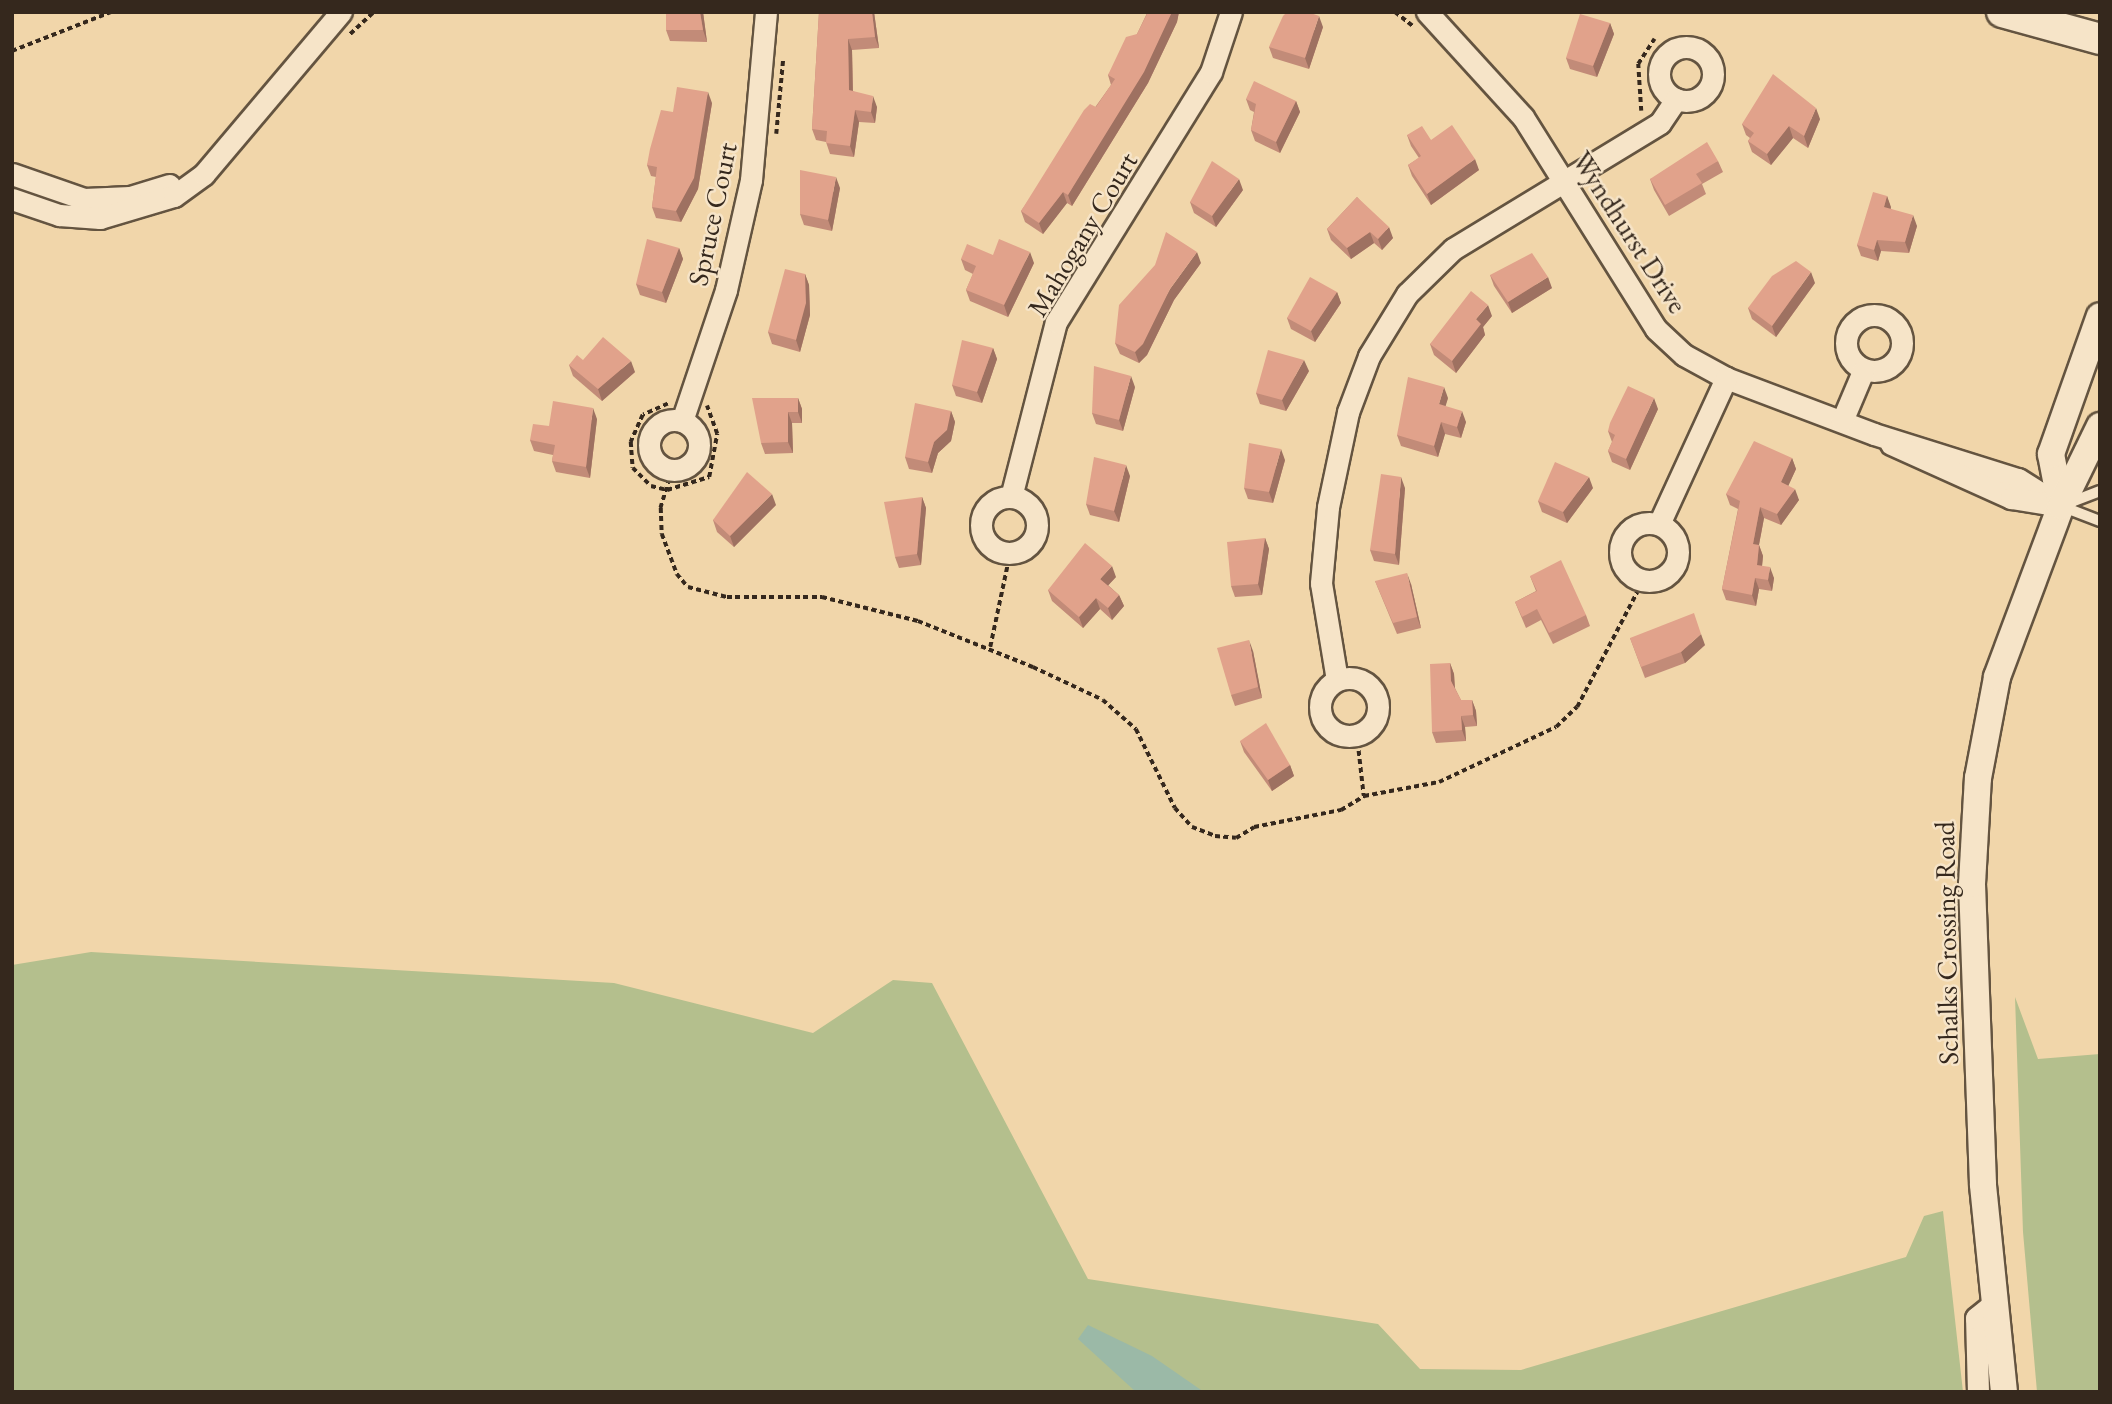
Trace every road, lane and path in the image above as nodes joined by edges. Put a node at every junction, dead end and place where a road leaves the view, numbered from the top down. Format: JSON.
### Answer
{"nodes":[{"id":1,"x":111,"y":12,"type":"edge"},
{"id":2,"x":341,"y":12,"type":"edge"},
{"id":3,"x":766,"y":12,"type":"edge"},
{"id":4,"x":1231,"y":12,"type":"edge"},
{"id":5,"x":1427,"y":12,"type":"edge"},
{"id":6,"x":2002,"y":12,"type":"edge"},
{"id":7,"x":2100,"y":39,"type":"edge"},
{"id":8,"x":12,"y":51,"type":"edge"},
{"id":9,"x":1676,"y":99,"type":"dead end"},
{"id":10,"x":219,"y":156,"type":"junction"},
{"id":11,"x":12,"y":174,"type":"edge"},
{"id":12,"x":1563,"y":180,"type":"junction"},
{"id":13,"x":12,"y":199,"type":"edge"},
{"id":14,"x":2100,"y":316,"type":"edge"},
{"id":15,"x":1864,"y":369,"type":"dead end"},
{"id":16,"x":1726,"y":378,"type":"junction"},
{"id":17,"x":682,"y":421,"type":"junction"},
{"id":18,"x":1842,"y":421,"type":"junction"},
{"id":19,"x":2100,"y":426,"type":"edge"},
{"id":20,"x":673,"y":471,"type":"junction"},
{"id":21,"x":2100,"y":491,"type":"edge"},
{"id":22,"x":1011,"y":496,"type":"junction"},
{"id":23,"x":2061,"y":506,"type":"junction"},
{"id":24,"x":2100,"y":521,"type":"edge"},
{"id":25,"x":1659,"y":524,"type":"junction"},
{"id":26,"x":1010,"y":553,"type":"junction"},
{"id":27,"x":1643,"y":581,"type":"junction"},
{"id":28,"x":990,"y":647,"type":"junction"},
{"id":29,"x":1337,"y":680,"type":"junction"},
{"id":30,"x":1357,"y":734,"type":"junction"},
{"id":31,"x":1364,"y":796,"type":"junction"},
{"id":32,"x":1993,"y":1304,"type":"junction"},
{"id":33,"x":1978,"y":1392,"type":"edge"},
{"id":34,"x":2004,"y":1392,"type":"edge"}],
"edges":[{"from":1,"to":8,"type":"path"},
{"from":2,"to":10,"type":"street"},
{"from":3,"to":17,"type":"street","name":"Spruce Court"},
{"from":4,"to":22,"type":"street","name":"Mahogany Court"},
{"from":5,"to":12,"type":"street","name":"Wyndhurst Drive"},
{"from":6,"to":7,"type":"main road"},
{"from":9,"to":12,"type":"street"},
{"from":10,"to":11,"type":"street"},
{"from":10,"to":13,"type":"street"},
{"from":12,"to":16,"type":"street","name":"Wyndhurst Drive"},
{"from":12,"to":29,"type":"street"},
{"from":14,"to":23,"type":"street"},
{"from":15,"to":18,"type":"street"},
{"from":16,"to":18,"type":"street","name":"Wyndhurst Drive"},
{"from":16,"to":25,"type":"street"},
{"from":17,"to":20,"type":"street"},
{"from":17,"to":20,"type":"street"},
{"from":18,"to":23,"type":"street","name":"Wyndhurst Drive"},
{"from":19,"to":23,"type":"street","name":"Schalks Crossing Road"},
{"from":20,"to":28,"type":"path"},
{"from":21,"to":23,"type":"lane"},
{"from":22,"to":26,"type":"street"},
{"from":22,"to":26,"type":"street"},
{"from":23,"to":24,"type":"lane"},
{"from":23,"to":32,"type":"street","name":"Schalks Crossing Road"},
{"from":25,"to":27,"type":"street"},
{"from":25,"to":27,"type":"street"},
{"from":26,"to":28,"type":"path"},
{"from":27,"to":31,"type":"path"},
{"from":28,"to":31,"type":"path"},
{"from":29,"to":30,"type":"street"},
{"from":29,"to":30,"type":"street"},
{"from":30,"to":31,"type":"path"},
{"from":32,"to":33,"type":"street"},
{"from":32,"to":34,"type":"street","name":"Schalks Crossing Road"}]}
